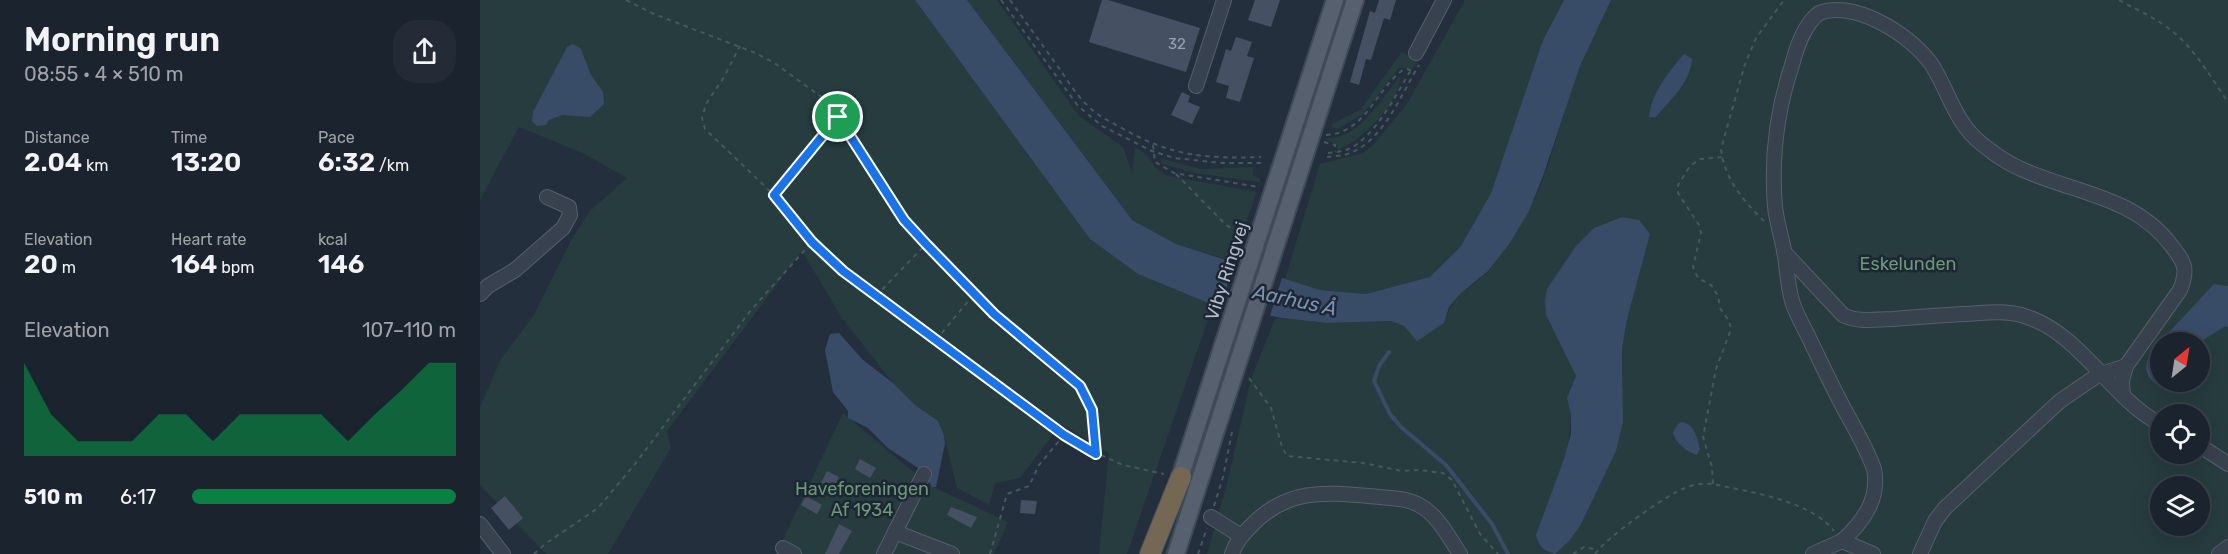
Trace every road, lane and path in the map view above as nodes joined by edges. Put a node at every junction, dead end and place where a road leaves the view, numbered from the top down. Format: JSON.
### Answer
{"nodes":[{"id":1,"x":626,"y":0,"type":"edge"},
{"id":2,"x":1001,"y":0,"type":"edge"},
{"id":3,"x":1010,"y":0,"type":"edge"},
{"id":4,"x":1224,"y":0,"type":"edge"},
{"id":5,"x":1335,"y":0,"type":"edge"},
{"id":6,"x":1355,"y":0,"type":"edge"},
{"id":7,"x":1444,"y":0,"type":"edge"},
{"id":8,"x":1784,"y":0,"type":"edge"},
{"id":9,"x":2119,"y":0,"type":"edge"},
{"id":10,"x":740,"y":45,"type":"junction"},
{"id":11,"x":1416,"y":53,"type":"dead end"},
{"id":12,"x":1411,"y":70,"type":"junction"},
{"id":13,"x":1196,"y":86,"type":"dead end"},
{"id":14,"x":2228,"y":102,"type":"edge"},
{"id":15,"x":838,"y":117,"type":"junction"},
{"id":16,"x":1318,"y":138,"type":"junction"},
{"id":17,"x":1153,"y":144,"type":"junction"},
{"id":18,"x":1152,"y":151,"type":"junction"},
{"id":19,"x":1335,"y":152,"type":"junction"},
{"id":20,"x":1261,"y":156,"type":"dead end"},
{"id":21,"x":1722,"y":157,"type":"junction"},
{"id":22,"x":1261,"y":163,"type":"dead end"},
{"id":23,"x":1176,"y":174,"type":"junction"},
{"id":24,"x":1273,"y":192,"type":"junction"},
{"id":25,"x":774,"y":195,"type":"junction"},
{"id":26,"x":547,"y":197,"type":"dead end"},
{"id":27,"x":1780,"y":234,"type":"junction"},
{"id":28,"x":1257,"y":241,"type":"junction"},
{"id":29,"x":812,"y":242,"type":"junction"},
{"id":30,"x":926,"y":244,"type":"junction"},
{"id":31,"x":1794,"y":273,"type":"junction"},
{"id":32,"x":480,"y":294,"type":"edge"},
{"id":33,"x":974,"y":294,"type":"junction"},
{"id":34,"x":876,"y":296,"type":"junction"},
{"id":35,"x":936,"y":340,"type":"junction"},
{"id":36,"x":2126,"y":366,"type":"junction"},
{"id":37,"x":1236,"y":371,"type":"junction"},
{"id":38,"x":2102,"y":373,"type":"junction"},
{"id":39,"x":1229,"y":390,"type":"junction"},
{"id":40,"x":2123,"y":396,"type":"junction"},
{"id":41,"x":2150,"y":417,"type":"edge"},
{"id":42,"x":1233,"y":423,"type":"dead end"},
{"id":43,"x":1064,"y":435,"type":"junction"},
{"id":44,"x":2210,"y":452,"type":"edge"},
{"id":45,"x":1096,"y":454,"type":"junction"},
{"id":46,"x":2228,"y":464,"type":"edge"},
{"id":47,"x":924,"y":474,"type":"dead end"},
{"id":48,"x":1181,"y":477,"type":"junction"},
{"id":49,"x":1713,"y":483,"type":"junction"},
{"id":50,"x":1210,"y":517,"type":"junction"},
{"id":51,"x":480,"y":524,"type":"edge"},
{"id":52,"x":1859,"y":526,"type":"junction"},
{"id":53,"x":895,"y":532,"type":"junction"},
{"id":54,"x":1241,"y":536,"type":"junction"},
{"id":55,"x":1842,"y":541,"type":"junction"},
{"id":56,"x":2228,"y":547,"type":"edge"},
{"id":57,"x":1598,"y":550,"type":"junction"},
{"id":58,"x":1871,"y":552,"type":"edge"},
{"id":59,"x":503,"y":554,"type":"edge"},
{"id":60,"x":534,"y":554,"type":"edge"},
{"id":61,"x":884,"y":554,"type":"edge"},
{"id":62,"x":952,"y":554,"type":"edge"},
{"id":63,"x":990,"y":554,"type":"edge"},
{"id":64,"x":1150,"y":554,"type":"edge"},
{"id":65,"x":1156,"y":554,"type":"edge"},
{"id":66,"x":1176,"y":554,"type":"edge"},
{"id":67,"x":1188,"y":554,"type":"edge"},
{"id":68,"x":1198,"y":554,"type":"edge"},
{"id":69,"x":1232,"y":554,"type":"edge"},
{"id":70,"x":1460,"y":554,"type":"edge"},
{"id":71,"x":1498,"y":554,"type":"edge"},
{"id":72,"x":1573,"y":554,"type":"edge"},
{"id":73,"x":1595,"y":554,"type":"edge"},
{"id":74,"x":1814,"y":554,"type":"edge"},
{"id":75,"x":1920,"y":554,"type":"edge"},
{"id":76,"x":2219,"y":554,"type":"edge"}],
"edges":[{"from":1,"to":10,"type":"path"},
{"from":2,"to":18,"type":"path"},
{"from":3,"to":17,"type":"path"},
{"from":4,"to":13,"type":"street"},
{"from":5,"to":24,"type":"main road","name":"Viby Ringvej"},
{"from":6,"to":16,"type":"main road"},
{"from":7,"to":11,"type":"street"},
{"from":8,"to":21,"type":"path"},
{"from":9,"to":14,"type":"path"},
{"from":10,"to":15,"type":"path"},
{"from":10,"to":25,"type":"path"},
{"from":12,"to":16,"type":"path"},
{"from":12,"to":19,"type":"path"},
{"from":12,"to":19,"type":"path"},
{"from":15,"to":25,"type":"path"},
{"from":15,"to":30,"type":"path"},
{"from":16,"to":19,"type":"path"},
{"from":16,"to":37,"type":"main road"},
{"from":17,"to":18,"type":"path"},
{"from":17,"to":20,"type":"path"},
{"from":18,"to":22,"type":"path"},
{"from":18,"to":23,"type":"path"},
{"from":21,"to":27,"type":"path"},
{"from":21,"to":49,"type":"path"},
{"from":23,"to":24,"type":"path"},
{"from":23,"to":28,"type":"path"},
{"from":24,"to":28,"type":"main road","name":"Viby Ringvej"},
{"from":25,"to":29,"type":"path"},
{"from":26,"to":32,"type":"street"},
{"from":27,"to":31,"type":"street"},
{"from":27,"to":36,"type":"street"},
{"from":28,"to":48,"type":"main road","name":"Viby Ringvej"},
{"from":29,"to":34,"type":"path"},
{"from":29,"to":60,"type":"path"},
{"from":30,"to":33,"type":"path"},
{"from":30,"to":34,"type":"path"},
{"from":31,"to":38,"type":"street"},
{"from":31,"to":52,"type":"street"},
{"from":33,"to":35,"type":"path"},
{"from":33,"to":45,"type":"path"},
{"from":34,"to":35,"type":"path"},
{"from":35,"to":43,"type":"path"},
{"from":36,"to":38,"type":"street"},
{"from":36,"to":40,"type":"street"},
{"from":37,"to":39,"type":"main road"},
{"from":37,"to":71,"type":"path"},
{"from":38,"to":40,"type":"street"},
{"from":38,"to":75,"type":"street"},
{"from":39,"to":66,"type":"main road"},
{"from":39,"to":67,"type":"main road"},
{"from":40,"to":41,"type":"street"},
{"from":42,"to":50,"type":"path"},
{"from":43,"to":45,"type":"path"},
{"from":43,"to":63,"type":"path"},
{"from":44,"to":46,"type":"street"},
{"from":45,"to":48,"type":"path"},
{"from":47,"to":53,"type":"street"},
{"from":48,"to":64,"type":"highway"},
{"from":48,"to":65,"type":"main road","name":"Viby Ringvej"},
{"from":49,"to":55,"type":"path"},
{"from":49,"to":57,"type":"path"},
{"from":50,"to":54,"type":"street"},
{"from":50,"to":68,"type":"path"},
{"from":51,"to":59,"type":"street"},
{"from":52,"to":55,"type":"street"},
{"from":52,"to":58,"type":"street"},
{"from":53,"to":61,"type":"street"},
{"from":53,"to":62,"type":"street"},
{"from":54,"to":69,"type":"street"},
{"from":54,"to":70,"type":"street"},
{"from":55,"to":58,"type":"street"},
{"from":55,"to":74,"type":"street"},
{"from":56,"to":76,"type":"street"},
{"from":57,"to":72,"type":"path"},
{"from":57,"to":73,"type":"path"}]}
